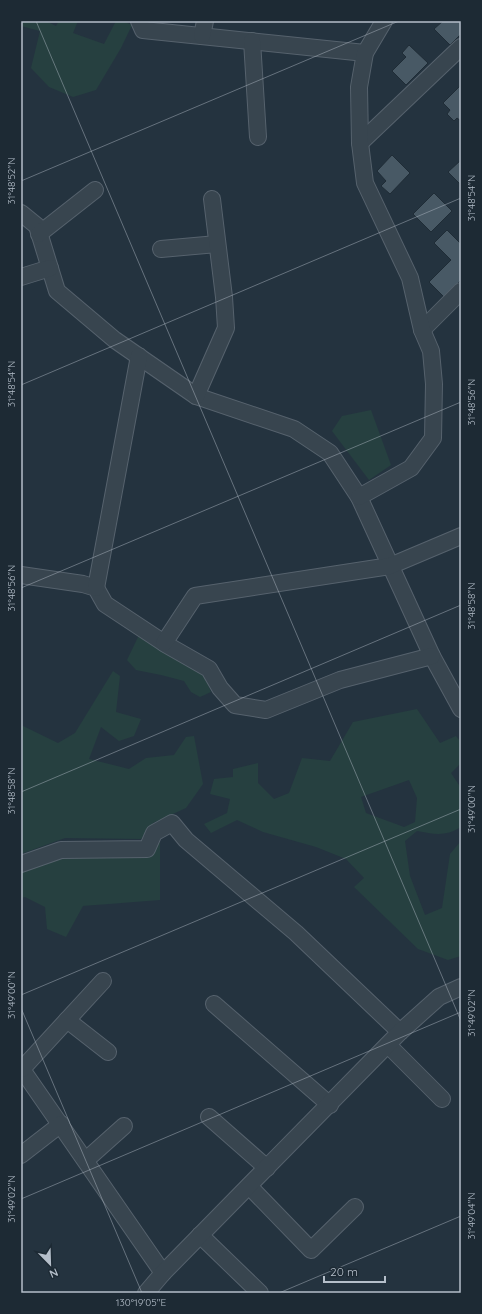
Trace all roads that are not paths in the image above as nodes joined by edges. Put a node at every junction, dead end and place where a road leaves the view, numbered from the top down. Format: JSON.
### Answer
{"nodes":[{"id":1,"x":139,"y":21,"type":"edge"},
{"id":2,"x":384,"y":21,"type":"edge"},
{"id":3,"x":203,"y":28,"type":"edge"},
{"id":4,"x":252,"y":41,"type":"junction"},
{"id":5,"x":461,"y":47,"type":"edge"},
{"id":6,"x":365,"y":53,"type":"junction"},
{"id":7,"x":258,"y":137,"type":"dead end"},
{"id":8,"x":360,"y":143,"type":"junction"},
{"id":9,"x":95,"y":190,"type":"dead end"},
{"id":10,"x":212,"y":199,"type":"dead end"},
{"id":11,"x":21,"y":212,"type":"edge"},
{"id":12,"x":39,"y":234,"type":"junction"},
{"id":13,"x":217,"y":244,"type":"junction"},
{"id":14,"x":160,"y":249,"type":"dead end"},
{"id":15,"x":50,"y":268,"type":"junction"},
{"id":16,"x":21,"y":277,"type":"edge"},
{"id":17,"x":461,"y":291,"type":"edge"},
{"id":18,"x":422,"y":330,"type":"junction"},
{"id":19,"x":139,"y":356,"type":"junction"},
{"id":20,"x":196,"y":396,"type":"junction"},
{"id":21,"x":359,"y":497,"type":"junction"},
{"id":22,"x":461,"y":536,"type":"edge"},
{"id":23,"x":390,"y":566,"type":"junction"},
{"id":24,"x":21,"y":575,"type":"edge"},
{"id":25,"x":96,"y":588,"type":"junction"},
{"id":26,"x":164,"y":643,"type":"junction"},
{"id":27,"x":432,"y":656,"type":"junction"},
{"id":28,"x":461,"y":709,"type":"edge"},
{"id":29,"x":21,"y":864,"type":"edge"},
{"id":30,"x":103,"y":981,"type":"dead end"},
{"id":31,"x":461,"y":987,"type":"edge"},
{"id":32,"x":214,"y":1004,"type":"dead end"},
{"id":33,"x":67,"y":1020,"type":"junction"},
{"id":34,"x":400,"y":1032,"type":"junction"},
{"id":35,"x":388,"y":1045,"type":"junction"},
{"id":36,"x":108,"y":1052,"type":"dead end"},
{"id":37,"x":21,"y":1068,"type":"edge"},
{"id":38,"x":442,"y":1099,"type":"dead end"},
{"id":39,"x":330,"y":1105,"type":"junction"},
{"id":40,"x":209,"y":1117,"type":"dead end"},
{"id":41,"x":61,"y":1124,"type":"junction"},
{"id":42,"x":124,"y":1126,"type":"dead end"},
{"id":43,"x":21,"y":1155,"type":"edge"},
{"id":44,"x":86,"y":1160,"type":"junction"},
{"id":45,"x":267,"y":1168,"type":"junction"},
{"id":46,"x":249,"y":1186,"type":"junction"},
{"id":47,"x":355,"y":1207,"type":"dead end"},
{"id":48,"x":200,"y":1235,"type":"junction"},
{"id":49,"x":163,"y":1272,"type":"junction"},
{"id":50,"x":152,"y":1291,"type":"edge"},
{"id":51,"x":260,"y":1293,"type":"edge"}],
"edges":[{"from":1,"to":3,"type":"street"},
{"from":2,"to":6,"type":"street"},
{"from":3,"to":4,"type":"street"},
{"from":4,"to":6,"type":"street"},
{"from":4,"to":7,"type":"street"},
{"from":5,"to":8,"type":"street"},
{"from":6,"to":8,"type":"street"},
{"from":8,"to":18,"type":"street"},
{"from":9,"to":12,"type":"street"},
{"from":10,"to":13,"type":"street"},
{"from":11,"to":12,"type":"street"},
{"from":12,"to":15,"type":"street"},
{"from":13,"to":14,"type":"street"},
{"from":13,"to":20,"type":"street"},
{"from":15,"to":16,"type":"street"},
{"from":15,"to":19,"type":"street"},
{"from":17,"to":18,"type":"street"},
{"from":18,"to":21,"type":"street"},
{"from":19,"to":20,"type":"street"},
{"from":19,"to":25,"type":"street"},
{"from":20,"to":21,"type":"street"},
{"from":21,"to":23,"type":"street"},
{"from":22,"to":23,"type":"street"},
{"from":23,"to":26,"type":"street"},
{"from":23,"to":27,"type":"street"},
{"from":24,"to":25,"type":"street"},
{"from":25,"to":26,"type":"street"},
{"from":26,"to":27,"type":"street"},
{"from":27,"to":28,"type":"street"},
{"from":29,"to":34,"type":"street"},
{"from":30,"to":33,"type":"street"},
{"from":31,"to":34,"type":"street"},
{"from":32,"to":39,"type":"street"},
{"from":33,"to":36,"type":"street"},
{"from":33,"to":37,"type":"street"},
{"from":34,"to":35,"type":"street"},
{"from":35,"to":38,"type":"street"},
{"from":35,"to":39,"type":"street"},
{"from":37,"to":41,"type":"street"},
{"from":39,"to":45,"type":"street"},
{"from":40,"to":45,"type":"street"},
{"from":41,"to":43,"type":"street"},
{"from":41,"to":44,"type":"street"},
{"from":42,"to":44,"type":"street"},
{"from":44,"to":49,"type":"street"},
{"from":45,"to":46,"type":"street"},
{"from":46,"to":47,"type":"street"},
{"from":46,"to":48,"type":"street"},
{"from":48,"to":49,"type":"street"},
{"from":48,"to":51,"type":"street"},
{"from":49,"to":50,"type":"street"}]}
